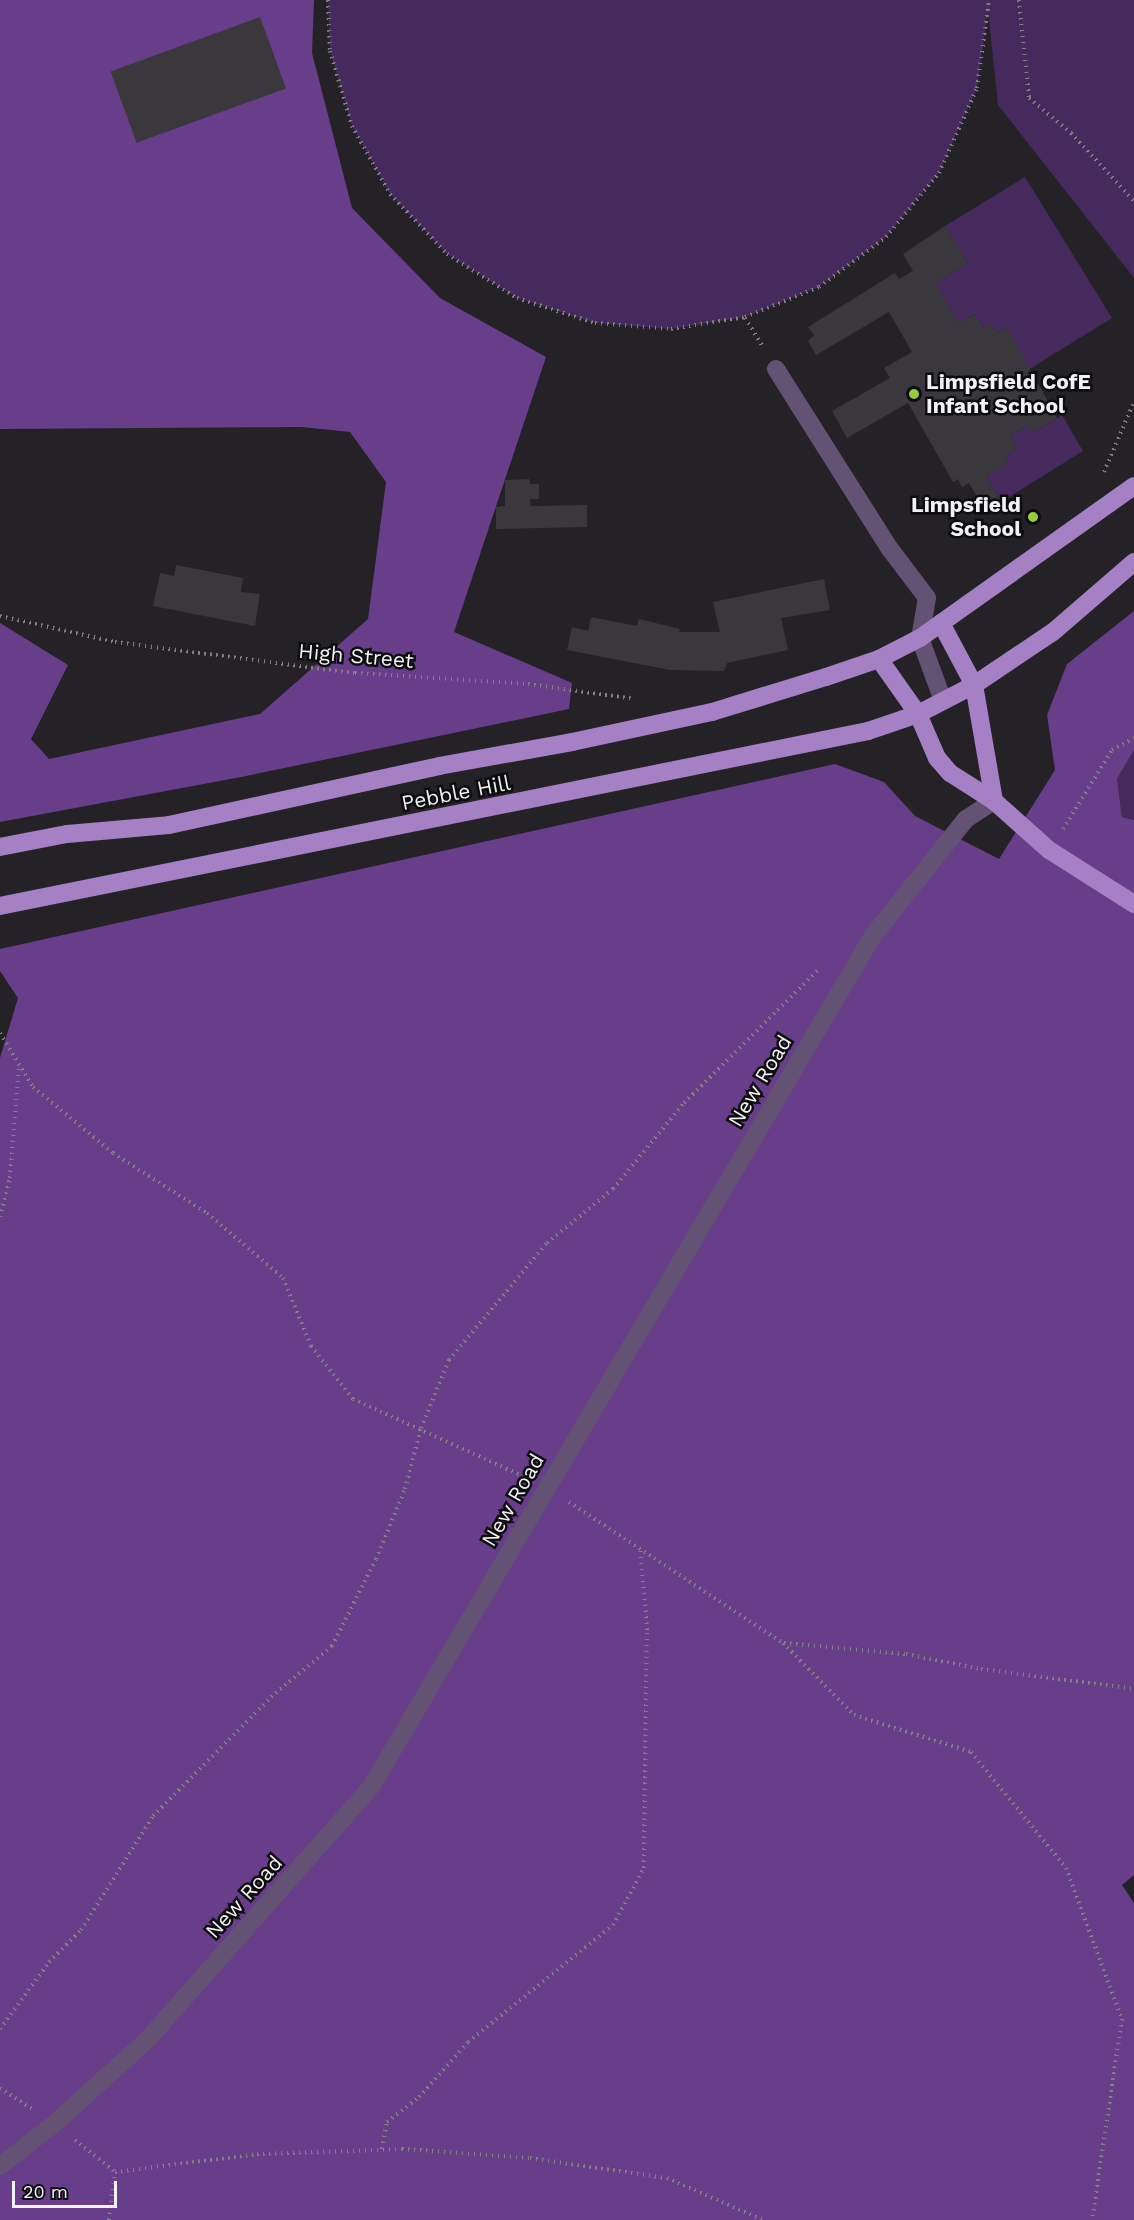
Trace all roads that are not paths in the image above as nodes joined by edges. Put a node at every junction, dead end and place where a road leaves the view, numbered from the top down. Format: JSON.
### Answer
{"nodes":[{"id":1,"x":776,"y":369,"type":"road end"},
{"id":2,"x":1134,"y":486,"type":"edge"},
{"id":3,"x":1134,"y":562,"type":"edge"},
{"id":4,"x":941,"y":623,"type":"junction"},
{"id":5,"x":912,"y":641,"type":"junction"},
{"id":6,"x":879,"y":659,"type":"junction"},
{"id":7,"x":974,"y":685,"type":"junction"},
{"id":8,"x":944,"y":701,"type":"junction"},
{"id":9,"x":918,"y":714,"type":"junction"},
{"id":10,"x":994,"y":801,"type":"junction"},
{"id":11,"x":0,"y":847,"type":"edge"},
{"id":12,"x":1134,"y":904,"type":"edge"},
{"id":13,"x":0,"y":906,"type":"edge"},
{"id":14,"x":0,"y":2166,"type":"edge"}],
"edges":[{"from":1,"to":5,"type":"street"},
{"from":2,"to":4,"type":"main road","name":"Pebble Hill"},
{"from":3,"to":7,"type":"main road","name":"Pebble Hill"},
{"from":4,"to":5,"type":"main road","name":"Pebble Hill"},
{"from":4,"to":7,"type":"main road"},
{"from":5,"to":6,"type":"main road","name":"Pebble Hill"},
{"from":5,"to":8,"type":"street"},
{"from":6,"to":9,"type":"main road"},
{"from":6,"to":11,"type":"main road","name":"Pebble Hill"},
{"from":7,"to":8,"type":"main road","name":"Pebble Hill"},
{"from":7,"to":10,"type":"main road"},
{"from":8,"to":9,"type":"main road","name":"Pebble Hill"},
{"from":9,"to":10,"type":"main road"},
{"from":9,"to":13,"type":"main road","name":"Pebble Hill"},
{"from":10,"to":12,"type":"main road"},
{"from":10,"to":14,"type":"street","name":"New Road"}]}
